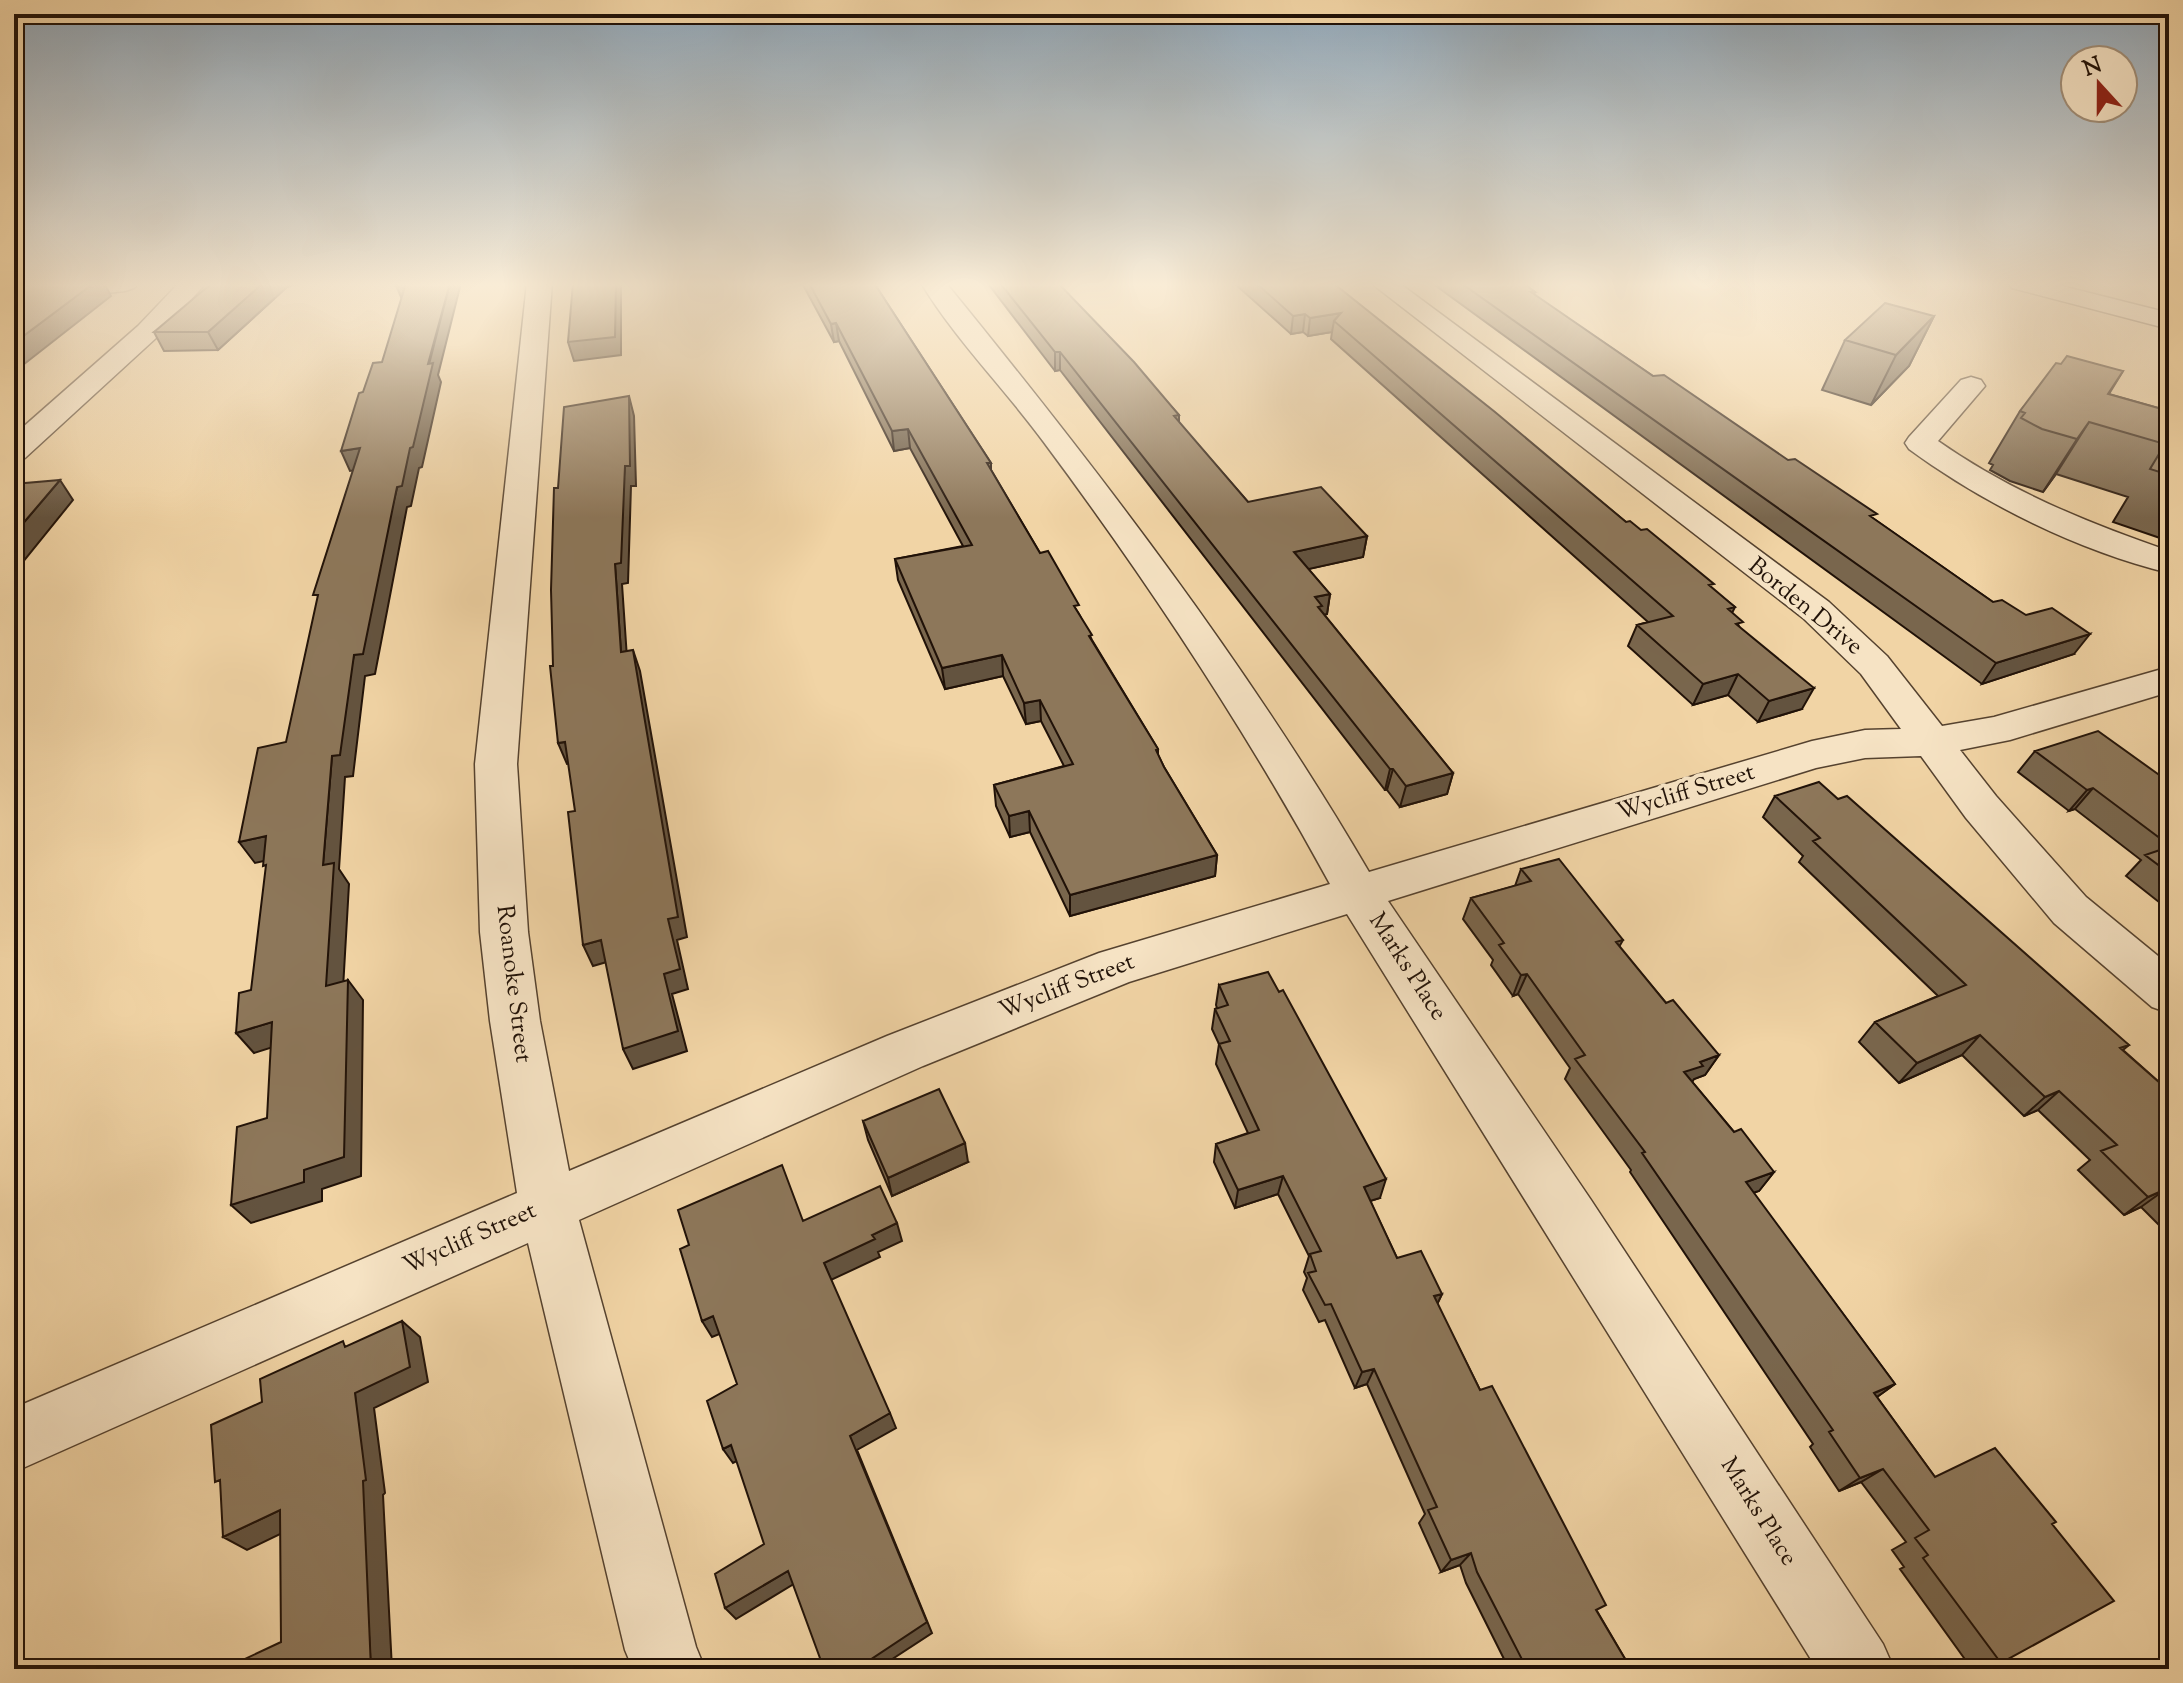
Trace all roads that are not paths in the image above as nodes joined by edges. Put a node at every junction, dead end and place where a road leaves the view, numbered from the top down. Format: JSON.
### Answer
{"nodes":[{"id":1,"x":114,"y":362,"type":"edge"},
{"id":2,"x":532,"y":362,"type":"edge"},
{"id":3,"x":996,"y":362,"type":"edge"},
{"id":4,"x":1487,"y":362,"type":"edge"},
{"id":5,"x":1971,"y":386,"type":"dead end"},
{"id":6,"x":14,"y":451,"type":"edge"},
{"id":7,"x":2169,"y":563,"type":"edge"},
{"id":8,"x":2169,"y":679,"type":"edge"},
{"id":9,"x":1930,"y":742,"type":"junction"},
{"id":10,"x":1358,"y":893,"type":"junction"},
{"id":11,"x":2169,"y":993,"type":"edge"},
{"id":12,"x":547,"y":1205,"type":"junction"},
{"id":13,"x":14,"y":1440,"type":"edge"},
{"id":14,"x":669,"y":1669,"type":"edge"},
{"id":15,"x":1858,"y":1669,"type":"edge"}],
"edges":[{"from":1,"to":6,"type":"street"},
{"from":2,"to":12,"type":"street","name":"Roanoke Street"},
{"from":3,"to":10,"type":"street","name":"Marks Place"},
{"from":4,"to":9,"type":"street","name":"Borden Drive"},
{"from":5,"to":7,"type":"street"},
{"from":8,"to":9,"type":"street","name":"Wycliff Street"},
{"from":9,"to":10,"type":"street","name":"Wycliff Street"},
{"from":9,"to":11,"type":"street","name":"Borden Drive"},
{"from":10,"to":12,"type":"street","name":"Wycliff Street"},
{"from":10,"to":15,"type":"street","name":"Marks Place"},
{"from":12,"to":13,"type":"street","name":"Wycliff Street"},
{"from":12,"to":14,"type":"street","name":"Roanoke Street"}]}
